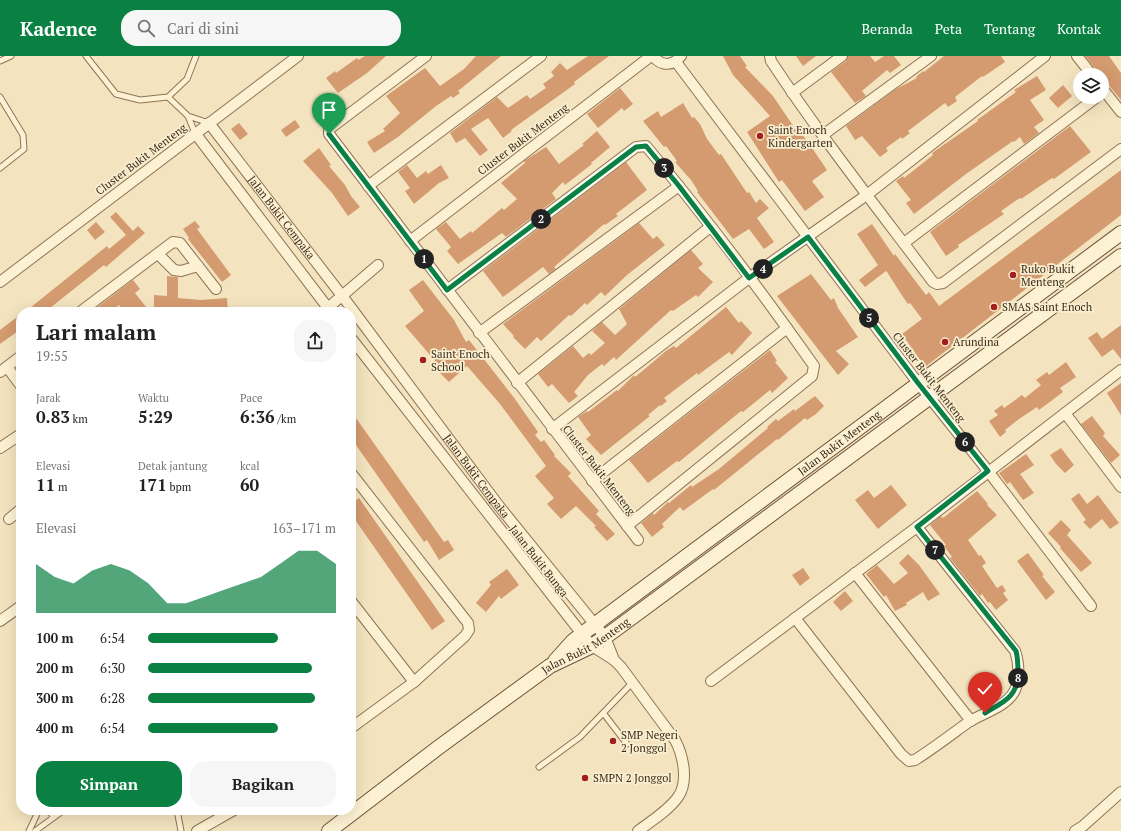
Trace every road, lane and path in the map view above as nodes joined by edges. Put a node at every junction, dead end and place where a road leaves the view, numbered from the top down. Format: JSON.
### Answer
{"nodes":[{"id":1,"x":11,"y":56,"type":"edge"},
{"id":2,"x":86,"y":56,"type":"edge"},
{"id":3,"x":196,"y":56,"type":"edge"},
{"id":4,"x":298,"y":56,"type":"edge"},
{"id":5,"x":426,"y":56,"type":"edge"},
{"id":6,"x":540,"y":56,"type":"edge"},
{"id":7,"x":652,"y":56,"type":"edge"},
{"id":8,"x":770,"y":56,"type":"edge"},
{"id":9,"x":842,"y":56,"type":"edge"},
{"id":10,"x":931,"y":56,"type":"edge"},
{"id":11,"x":1045,"y":56,"type":"edge"},
{"id":12,"x":1077,"y":56,"type":"edge"},
{"id":13,"x":678,"y":59,"type":"edge"},
{"id":14,"x":0,"y":61,"type":"edge"},
{"id":15,"x":1086,"y":68,"type":"edge"},
{"id":16,"x":792,"y":93,"type":"junction"},
{"id":17,"x":0,"y":97,"type":"edge"},
{"id":18,"x":168,"y":97,"type":"junction"},
{"id":19,"x":1109,"y":100,"type":"edge"},
{"id":20,"x":1085,"y":104,"type":"edge"},
{"id":21,"x":1121,"y":112,"type":"edge"},
{"id":22,"x":188,"y":116,"type":"junction"},
{"id":23,"x":209,"y":123,"type":"junction"},
{"id":24,"x":195,"y":133,"type":"junction"},
{"id":25,"x":823,"y":135,"type":"junction"},
{"id":26,"x":1121,"y":148,"type":"edge"},
{"id":27,"x":0,"y":168,"type":"edge"},
{"id":28,"x":368,"y":186,"type":"junction"},
{"id":29,"x":679,"y":186,"type":"junction"},
{"id":30,"x":868,"y":194,"type":"junction"},
{"id":31,"x":710,"y":227,"type":"junction"},
{"id":32,"x":1121,"y":233,"type":"edge"},
{"id":33,"x":808,"y":237,"type":"junction"},
{"id":34,"x":410,"y":241,"type":"junction"},
{"id":35,"x":904,"y":243,"type":"junction"},
{"id":36,"x":158,"y":254,"type":"junction"},
{"id":37,"x":1121,"y":256,"type":"edge"},
{"id":38,"x":378,"y":265,"type":"dead end"},
{"id":39,"x":198,"y":266,"type":"junction"},
{"id":40,"x":749,"y":278,"type":"junction"},
{"id":41,"x":0,"y":282,"type":"edge"},
{"id":42,"x":216,"y":289,"type":"dead end"},
{"id":43,"x":447,"y":290,"type":"junction"},
{"id":44,"x":342,"y":297,"type":"junction"},
{"id":45,"x":87,"y":307,"type":"edge"},
{"id":46,"x":324,"y":307,"type":"edge"},
{"id":47,"x":331,"y":307,"type":"edge"},
{"id":48,"x":349,"y":307,"type":"edge"},
{"id":49,"x":356,"y":316,"type":"edge"},
{"id":50,"x":787,"y":328,"type":"junction"},
{"id":51,"x":479,"y":333,"type":"junction"},
{"id":52,"x":356,"y":344,"type":"edge"},
{"id":53,"x":16,"y":360,"type":"edge"},
{"id":54,"x":3,"y":369,"type":"edge"},
{"id":55,"x":1121,"y":370,"type":"edge"},
{"id":56,"x":16,"y":381,"type":"edge"},
{"id":57,"x":517,"y":383,"type":"junction"},
{"id":58,"x":918,"y":383,"type":"junction"},
{"id":59,"x":929,"y":397,"type":"junction"},
{"id":60,"x":1065,"y":413,"type":"junction"},
{"id":61,"x":431,"y":416,"type":"junction"},
{"id":62,"x":420,"y":425,"type":"junction"},
{"id":63,"x":552,"y":430,"type":"junction"},
{"id":64,"x":16,"y":437,"type":"edge"},
{"id":65,"x":0,"y":448,"type":"edge"},
{"id":66,"x":988,"y":471,"type":"junction"},
{"id":67,"x":356,"y":479,"type":"edge"},
{"id":68,"x":592,"y":481,"type":"junction"},
{"id":69,"x":1121,"y":487,"type":"edge"},
{"id":70,"x":499,"y":506,"type":"junction"},
{"id":71,"x":16,"y":513,"type":"edge"},
{"id":72,"x":488,"y":516,"type":"junction"},
{"id":73,"x":8,"y":519,"type":"dead end"},
{"id":74,"x":627,"y":526,"type":"junction"},
{"id":75,"x":917,"y":527,"type":"junction"},
{"id":76,"x":638,"y":540,"type":"dead end"},
{"id":77,"x":855,"y":573,"type":"junction"},
{"id":78,"x":1090,"y":606,"type":"dead end"},
{"id":79,"x":356,"y":607,"type":"edge"},
{"id":80,"x":16,"y":610,"type":"edge"},
{"id":81,"x":794,"y":618,"type":"junction"},
{"id":82,"x":0,"y":621,"type":"edge"},
{"id":83,"x":595,"y":625,"type":"junction"},
{"id":84,"x":582,"y":634,"type":"junction"},
{"id":85,"x":605,"y":637,"type":"junction"},
{"id":86,"x":592,"y":646,"type":"junction"},
{"id":87,"x":614,"y":660,"type":"junction"},
{"id":88,"x":550,"y":666,"type":"junction"},
{"id":89,"x":711,"y":681,"type":"dead end"},
{"id":90,"x":414,"y":682,"type":"junction"},
{"id":91,"x":633,"y":682,"type":"junction"},
{"id":92,"x":604,"y":714,"type":"junction"},
{"id":93,"x":971,"y":721,"type":"junction"},
{"id":94,"x":356,"y":724,"type":"edge"},
{"id":95,"x":627,"y":744,"type":"dead end"},
{"id":96,"x":539,"y":767,"type":"dead end"},
{"id":97,"x":1121,"y":792,"type":"edge"},
{"id":98,"x":356,"y":810,"type":"edge"},
{"id":99,"x":37,"y":815,"type":"edge"},
{"id":100,"x":57,"y":815,"type":"edge"},
{"id":101,"x":178,"y":815,"type":"edge"},
{"id":102,"x":225,"y":815,"type":"edge"},
{"id":103,"x":350,"y":815,"type":"edge"},
{"id":104,"x":54,"y":817,"type":"joint"},
{"id":105,"x":29,"y":831,"type":"edge"},
{"id":106,"x":35,"y":831,"type":"edge"},
{"id":107,"x":181,"y":831,"type":"edge"},
{"id":108,"x":197,"y":831,"type":"edge"},
{"id":109,"x":329,"y":831,"type":"edge"},
{"id":110,"x":638,"y":831,"type":"edge"},
{"id":111,"x":1075,"y":831,"type":"edge"}],
"edges":[{"from":1,"to":14,"type":"lane"},
{"from":2,"to":18,"type":"lane"},
{"from":3,"to":18,"type":"lane"},
{"from":4,"to":23,"type":"street","name":"Cluster Bukit Menteng"},
{"from":5,"to":28,"type":"street","name":"Cluster Bukit Menteng"},
{"from":6,"to":28,"type":"street"},
{"from":7,"to":13,"type":"street"},
{"from":7,"to":34,"type":"street","name":"Cluster Bukit Menteng"},
{"from":8,"to":16,"type":"street"},
{"from":9,"to":16,"type":"street"},
{"from":10,"to":25,"type":"street"},
{"from":11,"to":30,"type":"street","name":"Cluster Bukit Menteng"},
{"from":12,"to":15,"type":"street"},
{"from":13,"to":33,"type":"street","name":"Cluster Bukit Menteng"},
{"from":16,"to":25,"type":"street"},
{"from":17,"to":27,"type":"lane"},
{"from":18,"to":22,"type":"lane"},
{"from":19,"to":21,"type":"street"},
{"from":20,"to":35,"type":"street"},
{"from":22,"to":23,"type":"lane"},
{"from":22,"to":24,"type":"lane"},
{"from":23,"to":24,"type":"street","name":"Cluster Bukit Menteng"},
{"from":23,"to":44,"type":"street","name":"Jalan Bukit Cempaka"},
{"from":24,"to":41,"type":"street","name":"Cluster Bukit Menteng"},
{"from":24,"to":46,"type":"street"},
{"from":25,"to":30,"type":"street"},
{"from":26,"to":35,"type":"street"},
{"from":28,"to":34,"type":"street","name":"Cluster Bukit Menteng"},
{"from":29,"to":31,"type":"street","name":"Cluster Bukit Menteng"},
{"from":29,"to":43,"type":"street","name":"Cluster Bukit Menteng"},
{"from":29,"to":51,"type":"street"},
{"from":30,"to":33,"type":"street","name":"Cluster Bukit Menteng"},
{"from":30,"to":35,"type":"street"},
{"from":31,"to":40,"type":"street","name":"Cluster Bukit Menteng"},
{"from":31,"to":57,"type":"street"},
{"from":32,"to":58,"type":"street","name":"Jalan Bukit Menteng"},
{"from":33,"to":40,"type":"street","name":"Cluster Bukit Menteng"},
{"from":33,"to":58,"type":"street","name":"Cluster Bukit Menteng"},
{"from":34,"to":43,"type":"street","name":"Cluster Bukit Menteng"},
{"from":36,"to":39,"type":"street"},
{"from":36,"to":39,"type":"street"},
{"from":36,"to":45,"type":"street"},
{"from":37,"to":59,"type":"street","name":"Jalan Bukit Menteng"},
{"from":38,"to":44,"type":"street"},
{"from":39,"to":42,"type":"street"},
{"from":40,"to":50,"type":"street","name":"Cluster Bukit Menteng"},
{"from":40,"to":63,"type":"street","name":"Cluster Bukit Menteng"},
{"from":43,"to":51,"type":"street","name":"Cluster Bukit Menteng"},
{"from":44,"to":47,"type":"street"},
{"from":44,"to":48,"type":"street","name":"Jalan Bukit Cempaka"},
{"from":49,"to":61,"type":"street","name":"Jalan Bukit Cempaka"},
{"from":50,"to":68,"type":"street"},
{"from":50,"to":74,"type":"street","name":"Cluster Bukit Menteng"},
{"from":51,"to":57,"type":"street","name":"Cluster Bukit Menteng"},
{"from":52,"to":62,"type":"street","name":"Jalan Bukit Bunga"},
{"from":53,"to":54,"type":"street"},
{"from":54,"to":56,"type":"street"},
{"from":55,"to":60,"type":"street"},
{"from":57,"to":63,"type":"street","name":"Cluster Bukit Menteng"},
{"from":58,"to":59,"type":"street","name":"Cluster Bukit Menteng"},
{"from":58,"to":83,"type":"street","name":"Jalan Bukit Menteng"},
{"from":59,"to":66,"type":"street","name":"Cluster Bukit Menteng"},
{"from":59,"to":85,"type":"street","name":"Jalan Bukit Menteng"},
{"from":60,"to":66,"type":"street"},
{"from":60,"to":69,"type":"street"},
{"from":61,"to":62,"type":"street"},
{"from":61,"to":70,"type":"street","name":"Jalan Bukit Cempaka"},
{"from":62,"to":72,"type":"street","name":"Jalan Bukit Bunga"},
{"from":63,"to":68,"type":"street","name":"Cluster Bukit Menteng"},
{"from":64,"to":65,"type":"street"},
{"from":66,"to":75,"type":"street"},
{"from":66,"to":78,"type":"street","name":"Cluster Bukit Menteng"},
{"from":67,"to":90,"type":"street"},
{"from":68,"to":74,"type":"street","name":"Cluster Bukit Menteng"},
{"from":70,"to":72,"type":"street"},
{"from":70,"to":83,"type":"street","name":"Jalan Bukit Cempaka"},
{"from":71,"to":73,"type":"street"},
{"from":72,"to":84,"type":"street","name":"Jalan Bukit Bunga"},
{"from":74,"to":76,"type":"street","name":"Cluster Bukit Menteng"},
{"from":75,"to":77,"type":"street"},
{"from":75,"to":93,"type":"street"},
{"from":77,"to":81,"type":"street"},
{"from":77,"to":93,"type":"street"},
{"from":79,"to":90,"type":"street"},
{"from":80,"to":82,"type":"street"},
{"from":81,"to":89,"type":"street"},
{"from":81,"to":93,"type":"street"},
{"from":83,"to":84,"type":"street","name":"Jalan Bukit Menteng"},
{"from":83,"to":85,"type":"street","name":"Jalan Bukit Cempaka"},
{"from":84,"to":86,"type":"street","name":"Jalan Bukit Bunga"},
{"from":84,"to":88,"type":"street","name":"Jalan Bukit Menteng"},
{"from":85,"to":86,"type":"street","name":"Jalan Bukit Menteng"},
{"from":85,"to":87,"type":"street","name":"Jalan Bukit Cempaka"},
{"from":86,"to":87,"type":"street","name":"Jalan Bukit Bunga"},
{"from":86,"to":88,"type":"street","name":"Jalan Bukit Menteng"},
{"from":87,"to":91,"type":"street","name":"Jalan Bukit Cempaka"},
{"from":88,"to":98,"type":"street"},
{"from":90,"to":94,"type":"street"},
{"from":91,"to":92,"type":"lane"},
{"from":91,"to":110,"type":"street","name":"Jalan Bukit Cempaka"},
{"from":92,"to":95,"type":"lane"},
{"from":92,"to":96,"type":"lane"},
{"from":97,"to":111,"type":"street"},
{"from":99,"to":105,"type":"lane"},
{"from":100,"to":104,"type":"lane"},
{"from":101,"to":107,"type":"lane"},
{"from":102,"to":108,"type":"street"},
{"from":103,"to":109,"type":"street"},
{"from":104,"to":106,"type":"lane"}]}
